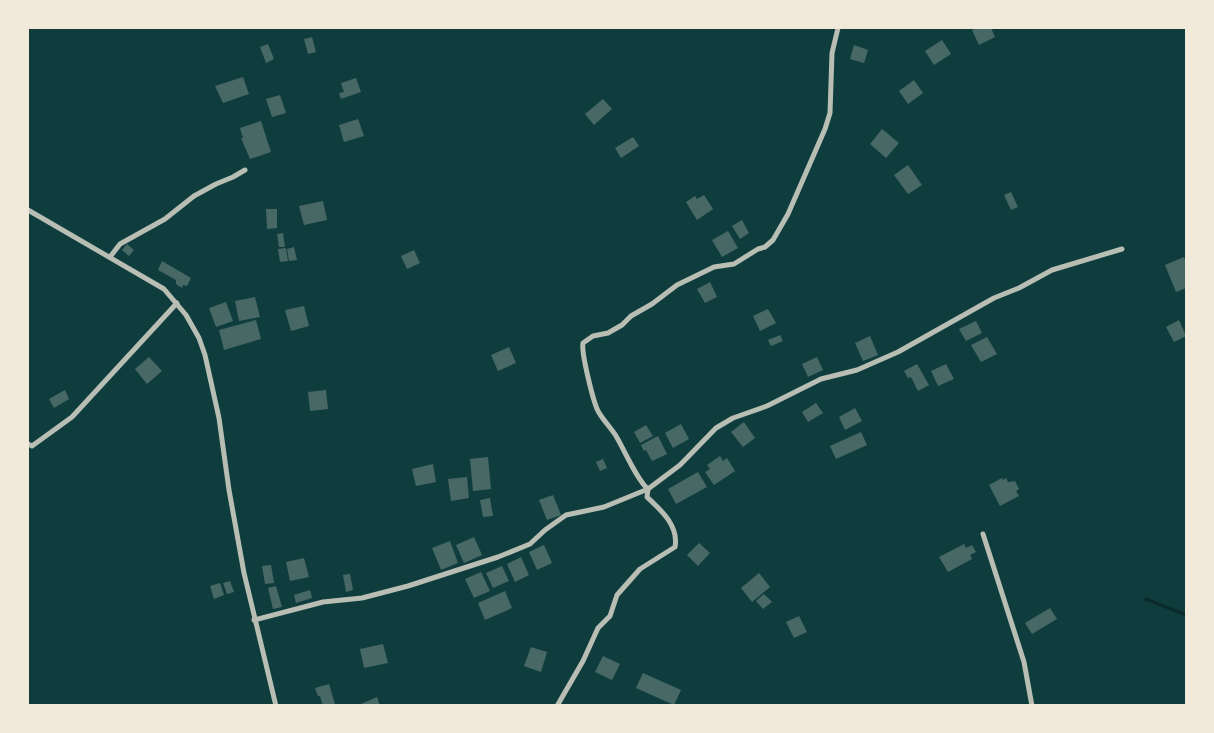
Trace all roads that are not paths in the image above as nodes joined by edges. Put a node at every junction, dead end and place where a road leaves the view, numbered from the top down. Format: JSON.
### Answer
{"nodes":[{"id":1,"x":838,"y":28,"type":"edge"},
{"id":2,"x":245,"y":170,"type":"dead end"},
{"id":3,"x":28,"y":210,"type":"edge"},
{"id":4,"x":1122,"y":249,"type":"dead end"},
{"id":5,"x":110,"y":257,"type":"junction"},
{"id":6,"x":177,"y":303,"type":"junction"},
{"id":7,"x":28,"y":444,"type":"edge"},
{"id":8,"x":648,"y":489,"type":"junction"},
{"id":9,"x":983,"y":534,"type":"dead end"},
{"id":10,"x":254,"y":620,"type":"junction"},
{"id":11,"x":276,"y":706,"type":"edge"},
{"id":12,"x":557,"y":706,"type":"edge"},
{"id":13,"x":1032,"y":706,"type":"edge"}],
"edges":[{"from":1,"to":8,"type":"street"},
{"from":2,"to":5,"type":"street"},
{"from":3,"to":5,"type":"street"},
{"from":4,"to":8,"type":"street"},
{"from":5,"to":6,"type":"street"},
{"from":6,"to":7,"type":"street"},
{"from":6,"to":10,"type":"street"},
{"from":8,"to":10,"type":"street"},
{"from":8,"to":12,"type":"street"},
{"from":9,"to":13,"type":"street"},
{"from":10,"to":11,"type":"street"}]}
